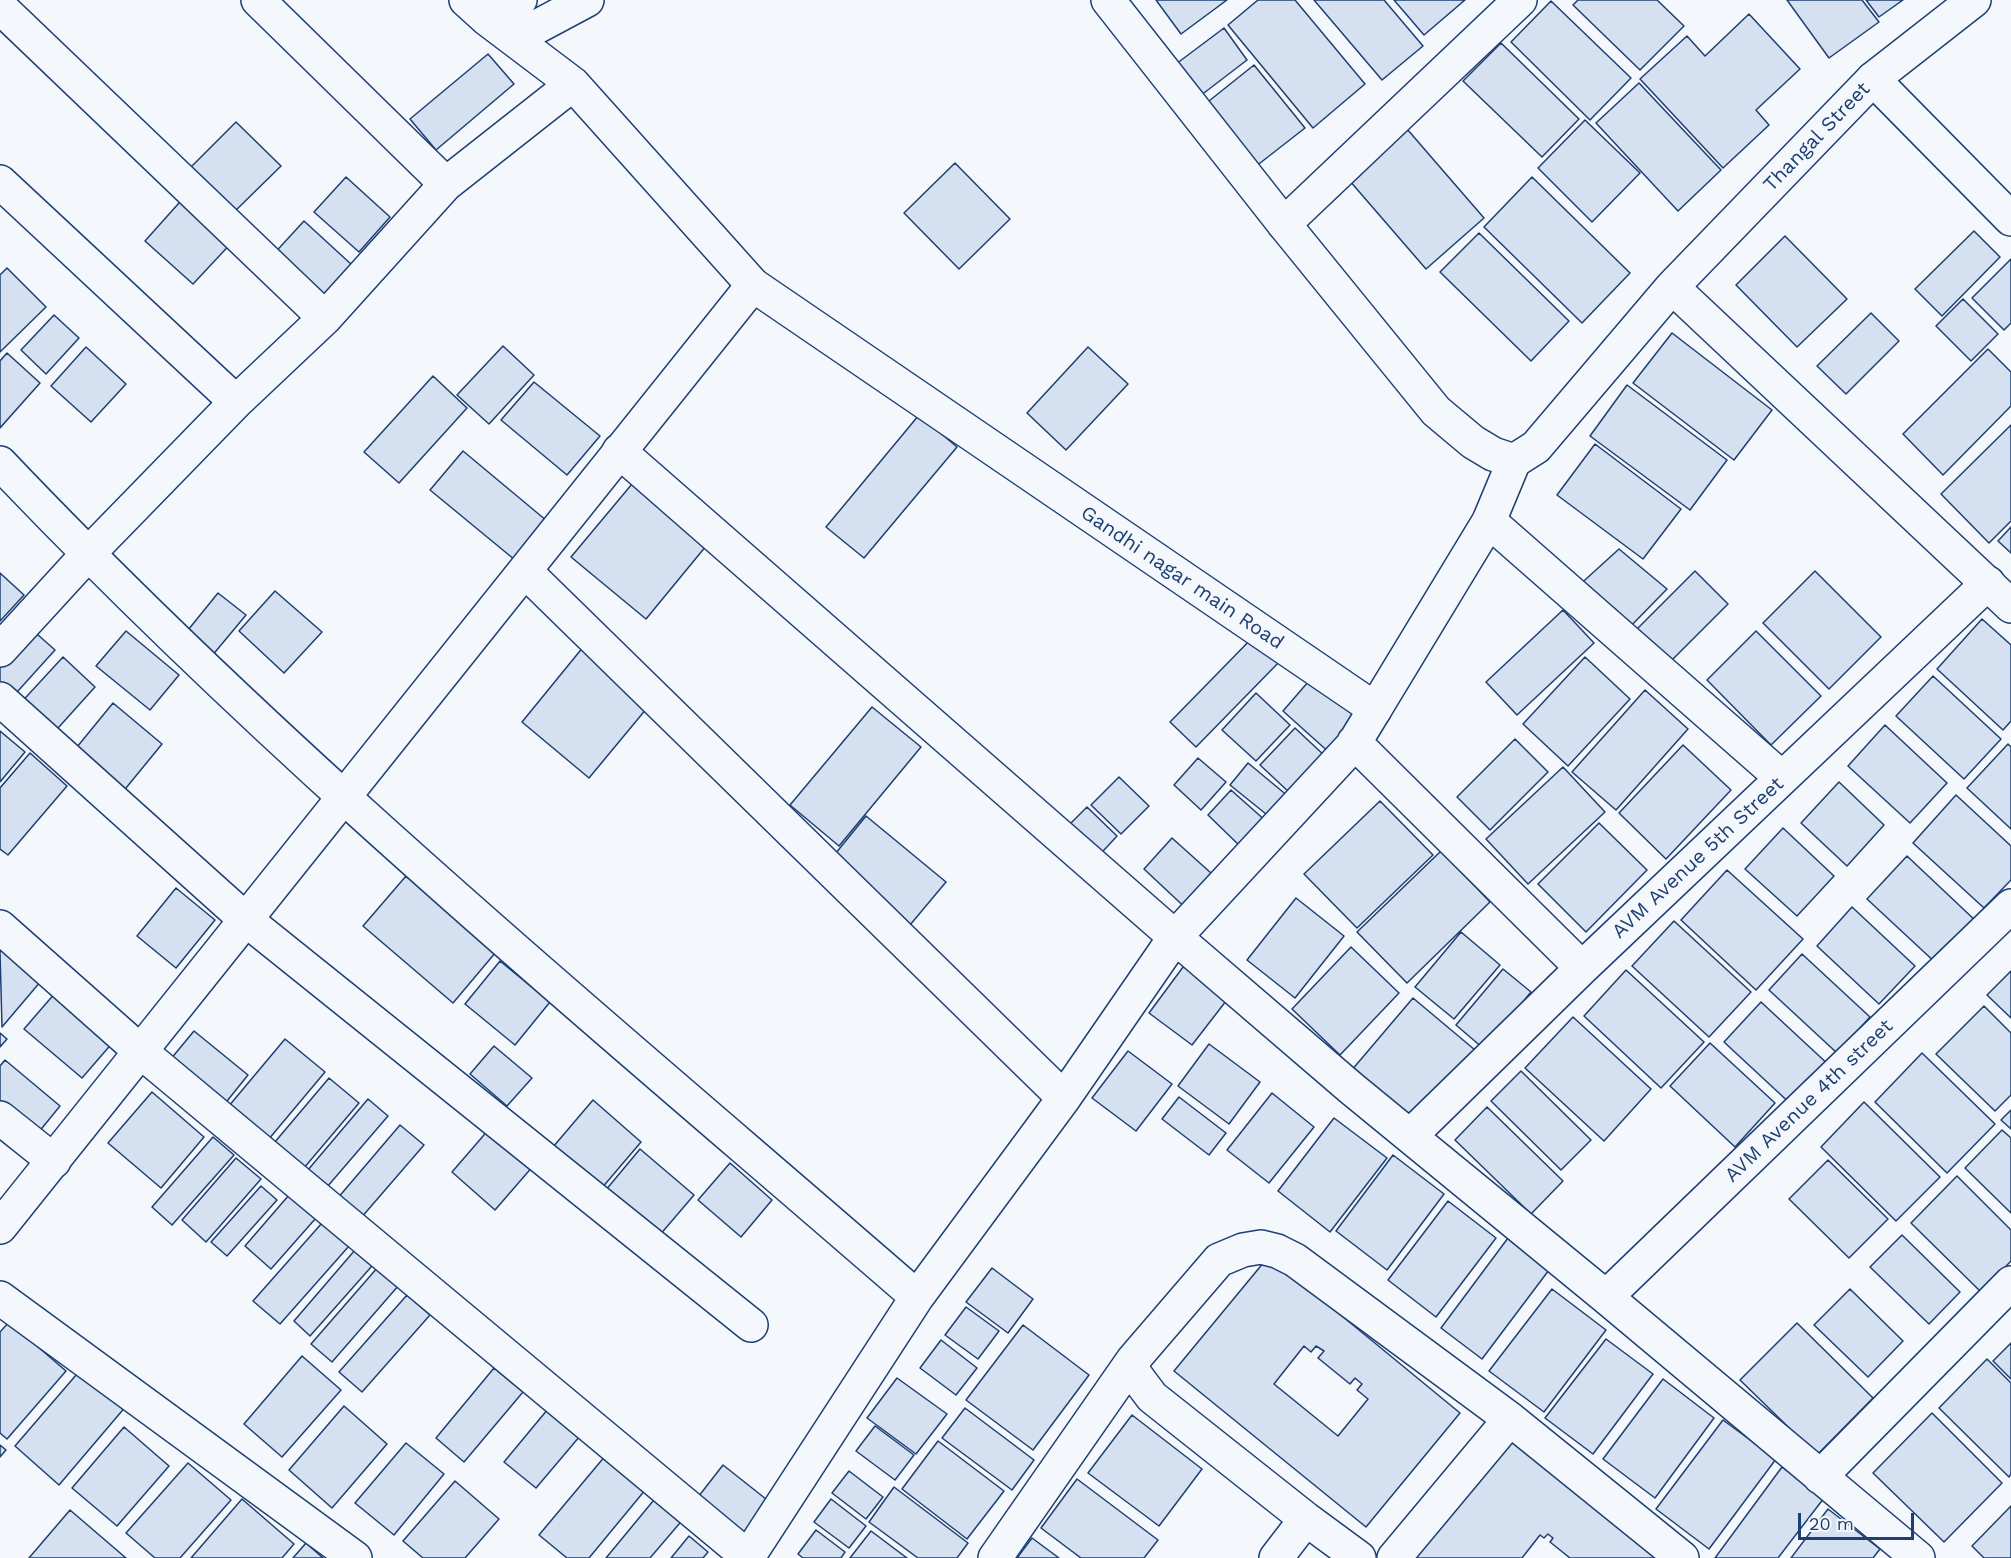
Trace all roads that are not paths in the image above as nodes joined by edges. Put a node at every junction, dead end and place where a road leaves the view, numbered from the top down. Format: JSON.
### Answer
{"nodes":[{"id":1,"x":258,"y":0,"type":"edge"},
{"id":2,"x":520,"y":0,"type":"edge"},
{"id":3,"x":587,"y":0,"type":"edge"},
{"id":4,"x":1108,"y":0,"type":"edge"},
{"id":5,"x":1520,"y":0,"type":"edge"},
{"id":6,"x":1974,"y":0,"type":"edge"},
{"id":7,"x":0,"y":8,"type":"edge"},
{"id":8,"x":477,"y":10,"type":"edge"},
{"id":9,"x":514,"y":39,"type":"junction"},
{"id":10,"x":1873,"y":79,"type":"junction"},
{"id":11,"x":573,"y":84,"type":"junction"},
{"id":12,"x":0,"y":182,"type":"edge"},
{"id":13,"x":446,"y":184,"type":"junction"},
{"id":14,"x":2011,"y":219,"type":"edge"},
{"id":15,"x":1284,"y":224,"type":"junction"},
{"id":16,"x":753,"y":285,"type":"junction"},
{"id":17,"x":1672,"y":287,"type":"junction"},
{"id":18,"x":325,"y":318,"type":"junction"},
{"id":19,"x":236,"y":402,"type":"junction"},
{"id":20,"x":619,"y":451,"type":"junction"},
{"id":21,"x":1514,"y":461,"type":"junction"},
{"id":22,"x":0,"y":463,"type":"edge"},
{"id":23,"x":1489,"y":521,"type":"junction"},
{"id":24,"x":87,"y":555,"type":"junction"},
{"id":25,"x":526,"y":572,"type":"junction"},
{"id":26,"x":1988,"y":583,"type":"junction"},
{"id":27,"x":2011,"y":606,"type":"edge"},
{"id":28,"x":0,"y":650,"type":"edge"},
{"id":29,"x":0,"y":699,"type":"edge"},
{"id":30,"x":1375,"y":710,"type":"junction"},
{"id":31,"x":1354,"y":742,"type":"junction"},
{"id":32,"x":1782,"y":778,"type":"junction"},
{"id":33,"x":342,"y":798,"type":"junction"},
{"id":34,"x":2011,"y":906,"type":"edge"},
{"id":35,"x":245,"y":919,"type":"junction"},
{"id":36,"x":0,"y":927,"type":"edge"},
{"id":37,"x":1175,"y":938,"type":"junction"},
{"id":38,"x":1582,"y":968,"type":"junction"},
{"id":39,"x":141,"y":1051,"type":"junction"},
{"id":40,"x":1064,"y":1098,"type":"junction"},
{"id":41,"x":0,"y":1118,"type":"edge"},
{"id":42,"x":1410,"y":1136,"type":"junction"},
{"id":43,"x":54,"y":1161,"type":"junction"},
{"id":44,"x":0,"y":1227,"type":"edge"},
{"id":45,"x":2011,"y":1284,"type":"edge"},
{"id":46,"x":916,"y":1297,"type":"junction"},
{"id":47,"x":1606,"y":1297,"type":"junction"},
{"id":48,"x":0,"y":1298,"type":"edge"},
{"id":49,"x":751,"y":1325,"type":"dead end"},
{"id":50,"x":1133,"y":1360,"type":"junction"},
{"id":51,"x":1510,"y":1419,"type":"junction"},
{"id":52,"x":1820,"y":1477,"type":"junction"},
{"id":53,"x":1306,"y":1519,"type":"junction"},
{"id":54,"x":355,"y":1558,"type":"edge"},
{"id":55,"x":995,"y":1558,"type":"edge"},
{"id":56,"x":1276,"y":1558,"type":"edge"},
{"id":57,"x":1359,"y":1558,"type":"edge"},
{"id":58,"x":1394,"y":1558,"type":"edge"},
{"id":59,"x":1682,"y":1558,"type":"edge"},
{"id":60,"x":1918,"y":1558,"type":"edge"}],
"edges":[{"from":1,"to":13,"type":"street"},
{"from":2,"to":8,"type":"street"},
{"from":3,"to":9,"type":"street"},
{"from":4,"to":15,"type":"street"},
{"from":5,"to":15,"type":"street"},
{"from":6,"to":10,"type":"street","name":"Thangal Street"},
{"from":7,"to":18,"type":"street"},
{"from":8,"to":9,"type":"street","name":"Gandhi nagar main Road"},
{"from":9,"to":11,"type":"street","name":"Gandhi nagar main Road"},
{"from":10,"to":14,"type":"street"},
{"from":10,"to":17,"type":"street","name":"Thangal Street"},
{"from":11,"to":13,"type":"street"},
{"from":11,"to":16,"type":"street","name":"Gandhi nagar main Road"},
{"from":12,"to":19,"type":"street"},
{"from":13,"to":18,"type":"street"},
{"from":15,"to":21,"type":"street"},
{"from":16,"to":20,"type":"street"},
{"from":16,"to":30,"type":"street","name":"Gandhi nagar main Road"},
{"from":17,"to":21,"type":"street","name":"Thangal Street"},
{"from":17,"to":26,"type":"street"},
{"from":18,"to":19,"type":"street"},
{"from":19,"to":24,"type":"street"},
{"from":20,"to":25,"type":"street"},
{"from":20,"to":37,"type":"street"},
{"from":21,"to":23,"type":"street"},
{"from":22,"to":24,"type":"street"},
{"from":23,"to":30,"type":"street"},
{"from":23,"to":32,"type":"street"},
{"from":24,"to":28,"type":"street"},
{"from":24,"to":33,"type":"street"},
{"from":25,"to":33,"type":"street"},
{"from":25,"to":40,"type":"street"},
{"from":26,"to":27,"type":"street"},
{"from":26,"to":32,"type":"street","name":"AVM Avenue 5th Street"},
{"from":29,"to":35,"type":"street"},
{"from":30,"to":31,"type":"street"},
{"from":31,"to":37,"type":"street"},
{"from":31,"to":38,"type":"street"},
{"from":32,"to":38,"type":"street","name":"AVM Avenue 5th Street"},
{"from":33,"to":35,"type":"street"},
{"from":33,"to":46,"type":"street"},
{"from":34,"to":47,"type":"street","name":"AVM Avenue 4th street"},
{"from":35,"to":39,"type":"street"},
{"from":35,"to":49,"type":"street"},
{"from":36,"to":39,"type":"street"},
{"from":37,"to":40,"type":"street"},
{"from":37,"to":42,"type":"street"},
{"from":38,"to":42,"type":"street","name":"AVM Avenue 5th Street"},
{"from":39,"to":43,"type":"street"},
{"from":39,"to":46,"type":"street"},
{"from":40,"to":46,"type":"street"},
{"from":41,"to":43,"type":"street"},
{"from":42,"to":47,"type":"street"},
{"from":43,"to":44,"type":"street"},
{"from":45,"to":52,"type":"street"},
{"from":47,"to":52,"type":"street"},
{"from":48,"to":54,"type":"street"},
{"from":50,"to":51,"type":"street"},
{"from":50,"to":53,"type":"street"},
{"from":50,"to":55,"type":"street"},
{"from":51,"to":58,"type":"street"},
{"from":51,"to":59,"type":"street"},
{"from":52,"to":60,"type":"street"},
{"from":53,"to":56,"type":"street"},
{"from":53,"to":57,"type":"street"}]}
